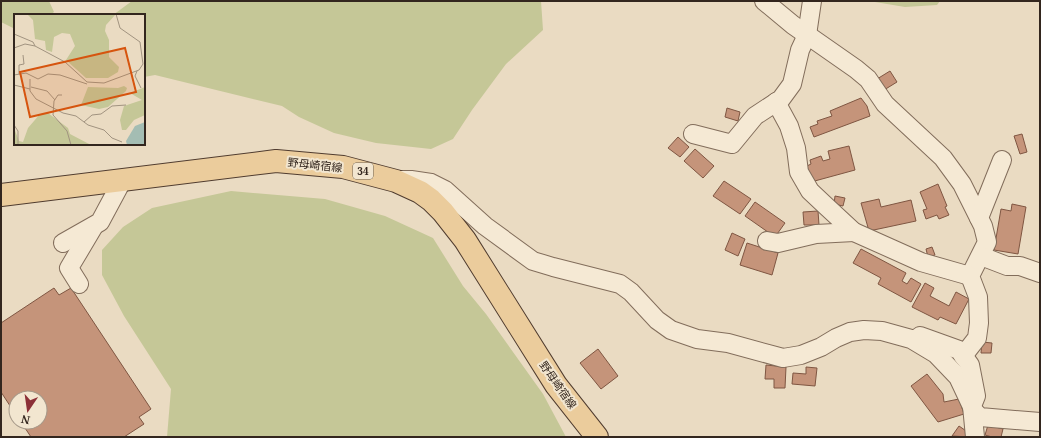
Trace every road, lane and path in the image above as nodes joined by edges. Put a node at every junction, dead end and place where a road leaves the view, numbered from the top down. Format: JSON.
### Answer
{"nodes":[{"id":1,"x":764,"y":1,"type":"edge"},
{"id":2,"x":812,"y":1,"type":"edge"},
{"id":3,"x":807,"y":35,"type":"junction"},
{"id":4,"x":776,"y":102,"type":"junction"},
{"id":5,"x":693,"y":134,"type":"dead end"},
{"id":6,"x":1002,"y":160,"type":"dead end"},
{"id":7,"x":396,"y":180,"type":"junction"},
{"id":8,"x":122,"y":181,"type":"junction"},
{"id":9,"x":1,"y":195,"type":"edge"},
{"id":10,"x":979,"y":218,"type":"junction"},
{"id":11,"x":94,"y":225,"type":"junction"},
{"id":12,"x":854,"y":232,"type":"junction"},
{"id":13,"x":767,"y":241,"type":"dead end"},
{"id":14,"x":63,"y":243,"type":"dead end"},
{"id":15,"x":981,"y":256,"type":"junction"},
{"id":16,"x":1040,"y":273,"type":"edge"},
{"id":17,"x":970,"y":276,"type":"junction"},
{"id":18,"x":79,"y":284,"type":"dead end"},
{"id":19,"x":902,"y":337,"type":"junction"},
{"id":20,"x":963,"y":356,"type":"junction"},
{"id":21,"x":972,"y":406,"type":"junction"},
{"id":22,"x":1040,"y":422,"type":"edge"},
{"id":23,"x":597,"y":437,"type":"edge"},
{"id":24,"x":975,"y":437,"type":"edge"}],
"edges":[{"from":1,"to":3,"type":"street"},
{"from":2,"to":3,"type":"street"},
{"from":3,"to":4,"type":"street"},
{"from":3,"to":10,"type":"street"},
{"from":4,"to":5,"type":"street"},
{"from":4,"to":12,"type":"street"},
{"from":6,"to":10,"type":"street"},
{"from":7,"to":8,"type":"main road","name":"野母崎宿線","number":"34"},
{"from":7,"to":19,"type":"street"},
{"from":7,"to":23,"type":"main road","name":"野母崎宿線","number":"34"},
{"from":8,"to":9,"type":"main road","name":"野母崎宿線","number":"34"},
{"from":8,"to":11,"type":"street"},
{"from":10,"to":15,"type":"street"},
{"from":11,"to":14,"type":"street"},
{"from":11,"to":18,"type":"street"},
{"from":12,"to":13,"type":"street"},
{"from":12,"to":17,"type":"street"},
{"from":15,"to":16,"type":"street"},
{"from":15,"to":17,"type":"street"},
{"from":17,"to":20,"type":"street"},
{"from":19,"to":20,"type":"street"},
{"from":19,"to":21,"type":"street"},
{"from":20,"to":21,"type":"street"},
{"from":21,"to":22,"type":"street"},
{"from":21,"to":24,"type":"street"}]}
